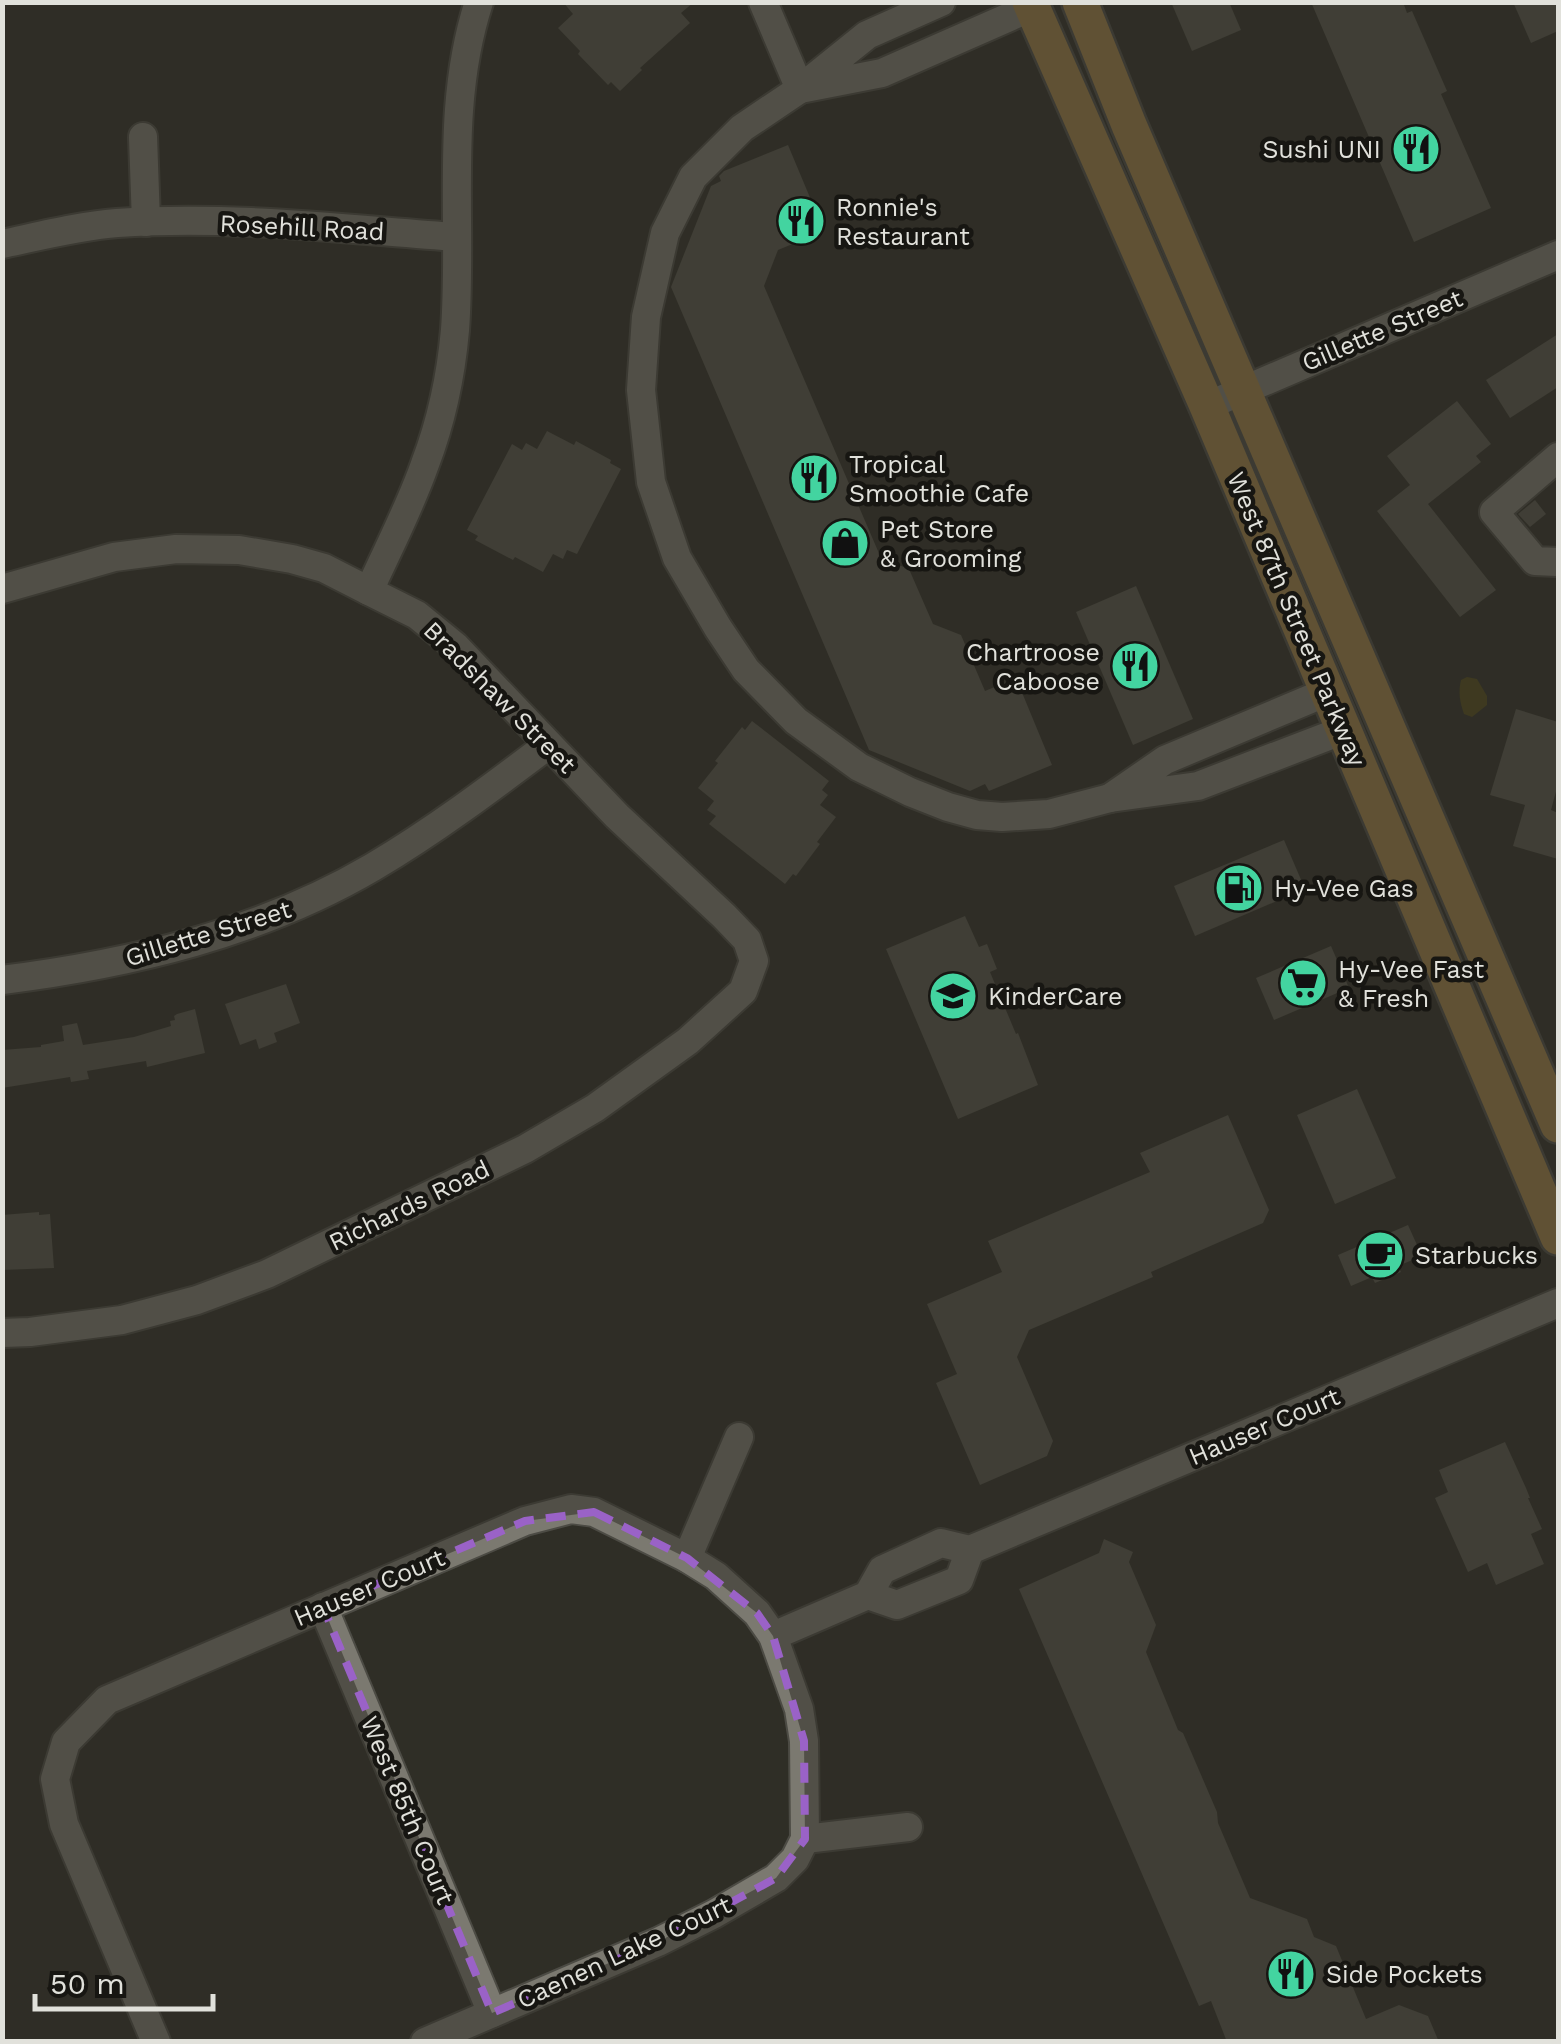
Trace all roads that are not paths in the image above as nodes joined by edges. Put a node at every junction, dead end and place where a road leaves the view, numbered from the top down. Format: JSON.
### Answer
{"nodes":[{"id":1,"x":479,"y":2,"type":"edge"},
{"id":2,"x":762,"y":2,"type":"edge"},
{"id":3,"x":941,"y":2,"type":"edge"},
{"id":4,"x":1080,"y":2,"type":"edge"},
{"id":5,"x":1039,"y":4,"type":"edge"},
{"id":6,"x":800,"y":90,"type":"junction"},
{"id":7,"x":1129,"y":125,"type":"junction"},
{"id":8,"x":143,"y":136,"type":"dead end"},
{"id":9,"x":146,"y":222,"type":"junction"},
{"id":10,"x":457,"y":237,"type":"junction"},
{"id":11,"x":2,"y":244,"type":"edge"},
{"id":12,"x":1558,"y":255,"type":"edge"},
{"id":13,"x":1244,"y":389,"type":"junction"},
{"id":14,"x":1206,"y":406,"type":"junction"},
{"id":15,"x":1558,"y":457,"type":"edge"},
{"id":16,"x":1558,"y":562,"type":"edge"},
{"id":17,"x":2,"y":589,"type":"edge"},
{"id":18,"x":369,"y":590,"type":"junction"},
{"id":19,"x":1326,"y":692,"type":"junction"},
{"id":20,"x":1344,"y":730,"type":"junction"},
{"id":21,"x":548,"y":744,"type":"junction"},
{"id":22,"x":1110,"y":798,"type":"junction"},
{"id":23,"x":1468,"y":914,"type":"junction"},
{"id":24,"x":754,"y":961,"type":"joint"},
{"id":25,"x":2,"y":980,"type":"edge"},
{"id":26,"x":1547,"y":1068,"type":"edge"},
{"id":27,"x":1558,"y":1124,"type":"edge"},
{"id":28,"x":1558,"y":1237,"type":"edge"},
{"id":29,"x":1558,"y":1302,"type":"edge"},
{"id":30,"x":2,"y":1333,"type":"edge"},
{"id":31,"x":739,"y":1437,"type":"dead end"},
{"id":32,"x":970,"y":1550,"type":"junction"},
{"id":33,"x":687,"y":1558,"type":"junction"},
{"id":34,"x":868,"y":1595,"type":"junction"},
{"id":35,"x":323,"y":1606,"type":"junction"},
{"id":36,"x":773,"y":1636,"type":"junction"},
{"id":37,"x":908,"y":1827,"type":"dead end"},
{"id":38,"x":804,"y":1838,"type":"junction"},
{"id":39,"x":492,"y":2012,"type":"junction"},
{"id":40,"x":156,"y":2042,"type":"edge"},
{"id":41,"x":425,"y":2042,"type":"edge"}],
"edges":[{"from":1,"to":10,"type":"street"},
{"from":2,"to":6,"type":"street"},
{"from":3,"to":6,"type":"street"},
{"from":4,"to":7,"type":"main road","name":"West 87th Street Parkway"},
{"from":5,"to":6,"type":"street"},
{"from":5,"to":7,"type":"main road"},
{"from":5,"to":14,"type":"main road","name":"West 87th Street Parkway"},
{"from":6,"to":22,"type":"street"},
{"from":7,"to":13,"type":"main road","name":"West 87th Street Parkway"},
{"from":8,"to":9,"type":"street"},
{"from":9,"to":10,"type":"street","name":"Rosehill Road"},
{"from":9,"to":11,"type":"street","name":"Rosehill Road"},
{"from":10,"to":18,"type":"street"},
{"from":12,"to":13,"type":"street","name":"Gillette Street"},
{"from":13,"to":14,"type":"street","name":"Gillette Street"},
{"from":13,"to":23,"type":"main road","name":"West 87th Street Parkway"},
{"from":14,"to":19,"type":"main road","name":"West 87th Street Parkway"},
{"from":15,"to":16,"type":"street"},
{"from":17,"to":18,"type":"street","name":"Bradshaw Street"},
{"from":18,"to":21,"type":"street","name":"Bradshaw Street"},
{"from":19,"to":20,"type":"main road","name":"West 87th Street Parkway"},
{"from":19,"to":22,"type":"street"},
{"from":19,"to":23,"type":"main road"},
{"from":20,"to":22,"type":"street"},
{"from":20,"to":28,"type":"main road","name":"West 87th Street Parkway"},
{"from":21,"to":24,"type":"street","name":"Bradshaw Street"},
{"from":21,"to":25,"type":"street","name":"Gillette Street"},
{"from":23,"to":26,"type":"main road","name":"West 87th Street Parkway"},
{"from":24,"to":30,"type":"street","name":"Richards Road"},
{"from":26,"to":27,"type":"main road","name":"West 87th Street Parkway"},
{"from":29,"to":32,"type":"street","name":"Hauser Court"},
{"from":31,"to":33,"type":"street"},
{"from":32,"to":34,"type":"street","name":"Hauser Court"},
{"from":32,"to":34,"type":"street","name":"Hauser Court"},
{"from":33,"to":35,"type":"street","name":"Hauser Court"},
{"from":33,"to":36,"type":"street","name":"Hauser Court"},
{"from":34,"to":36,"type":"street","name":"Hauser Court"},
{"from":35,"to":39,"type":"street","name":"West 85th Court"},
{"from":35,"to":40,"type":"street","name":"Hauser Court"},
{"from":36,"to":38,"type":"street"},
{"from":37,"to":38,"type":"street"},
{"from":38,"to":39,"type":"street","name":"Caenen Lake Court"},
{"from":39,"to":41,"type":"street","name":"Caenen Lake Court"}]}
